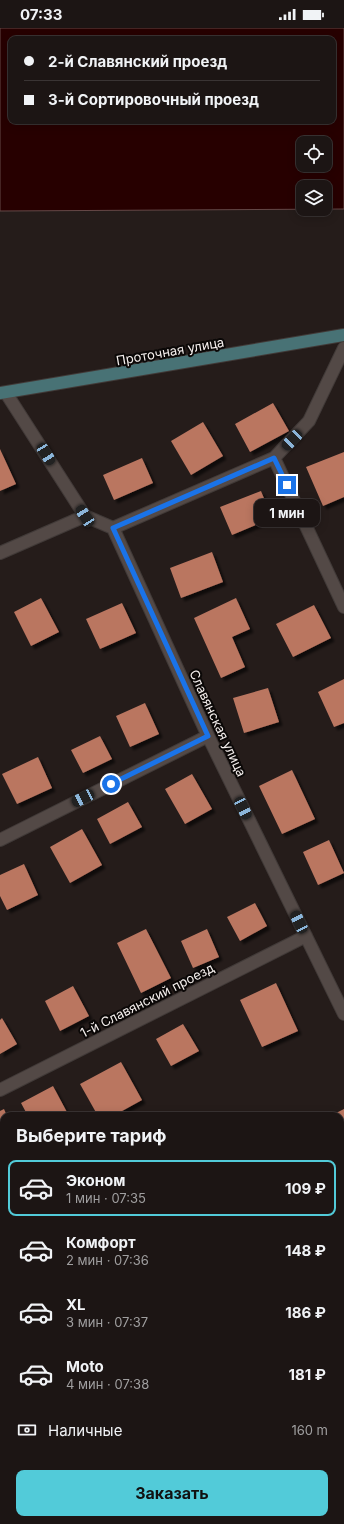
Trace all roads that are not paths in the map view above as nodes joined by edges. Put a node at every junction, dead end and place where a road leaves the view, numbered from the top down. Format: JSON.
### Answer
{"nodes":[{"id":1,"x":344,"y":335,"type":"edge"},
{"id":2,"x":344,"y":348,"type":"edge"},
{"id":3,"x":3,"y":393,"type":"edge"},
{"id":4,"x":274,"y":458,"type":"junction"},
{"id":5,"x":85,"y":516,"type":"junction"},
{"id":6,"x":113,"y":528,"type":"junction"},
{"id":7,"x":0,"y":553,"type":"edge"},
{"id":8,"x":344,"y":607,"type":"edge"},
{"id":9,"x":208,"y":736,"type":"junction"},
{"id":10,"x":0,"y":840,"type":"edge"},
{"id":11,"x":306,"y":936,"type":"junction"},
{"id":12,"x":344,"y":1014,"type":"edge"},
{"id":13,"x":0,"y":1090,"type":"edge"}],
"edges":[{"from":1,"to":3,"type":"main road","name":"Проточная улица"},
{"from":2,"to":4,"type":"street"},
{"from":3,"to":5,"type":"street"},
{"from":4,"to":6,"type":"street"},
{"from":4,"to":8,"type":"street"},
{"from":5,"to":6,"type":"street"},
{"from":5,"to":7,"type":"street"},
{"from":6,"to":9,"type":"street","name":"Славянская улица"},
{"from":9,"to":10,"type":"street"},
{"from":9,"to":11,"type":"street","name":"Славянская улица"},
{"from":11,"to":12,"type":"street","name":"Славянская улица"},
{"from":11,"to":13,"type":"street","name":"1-й Славянский проезд"}]}
